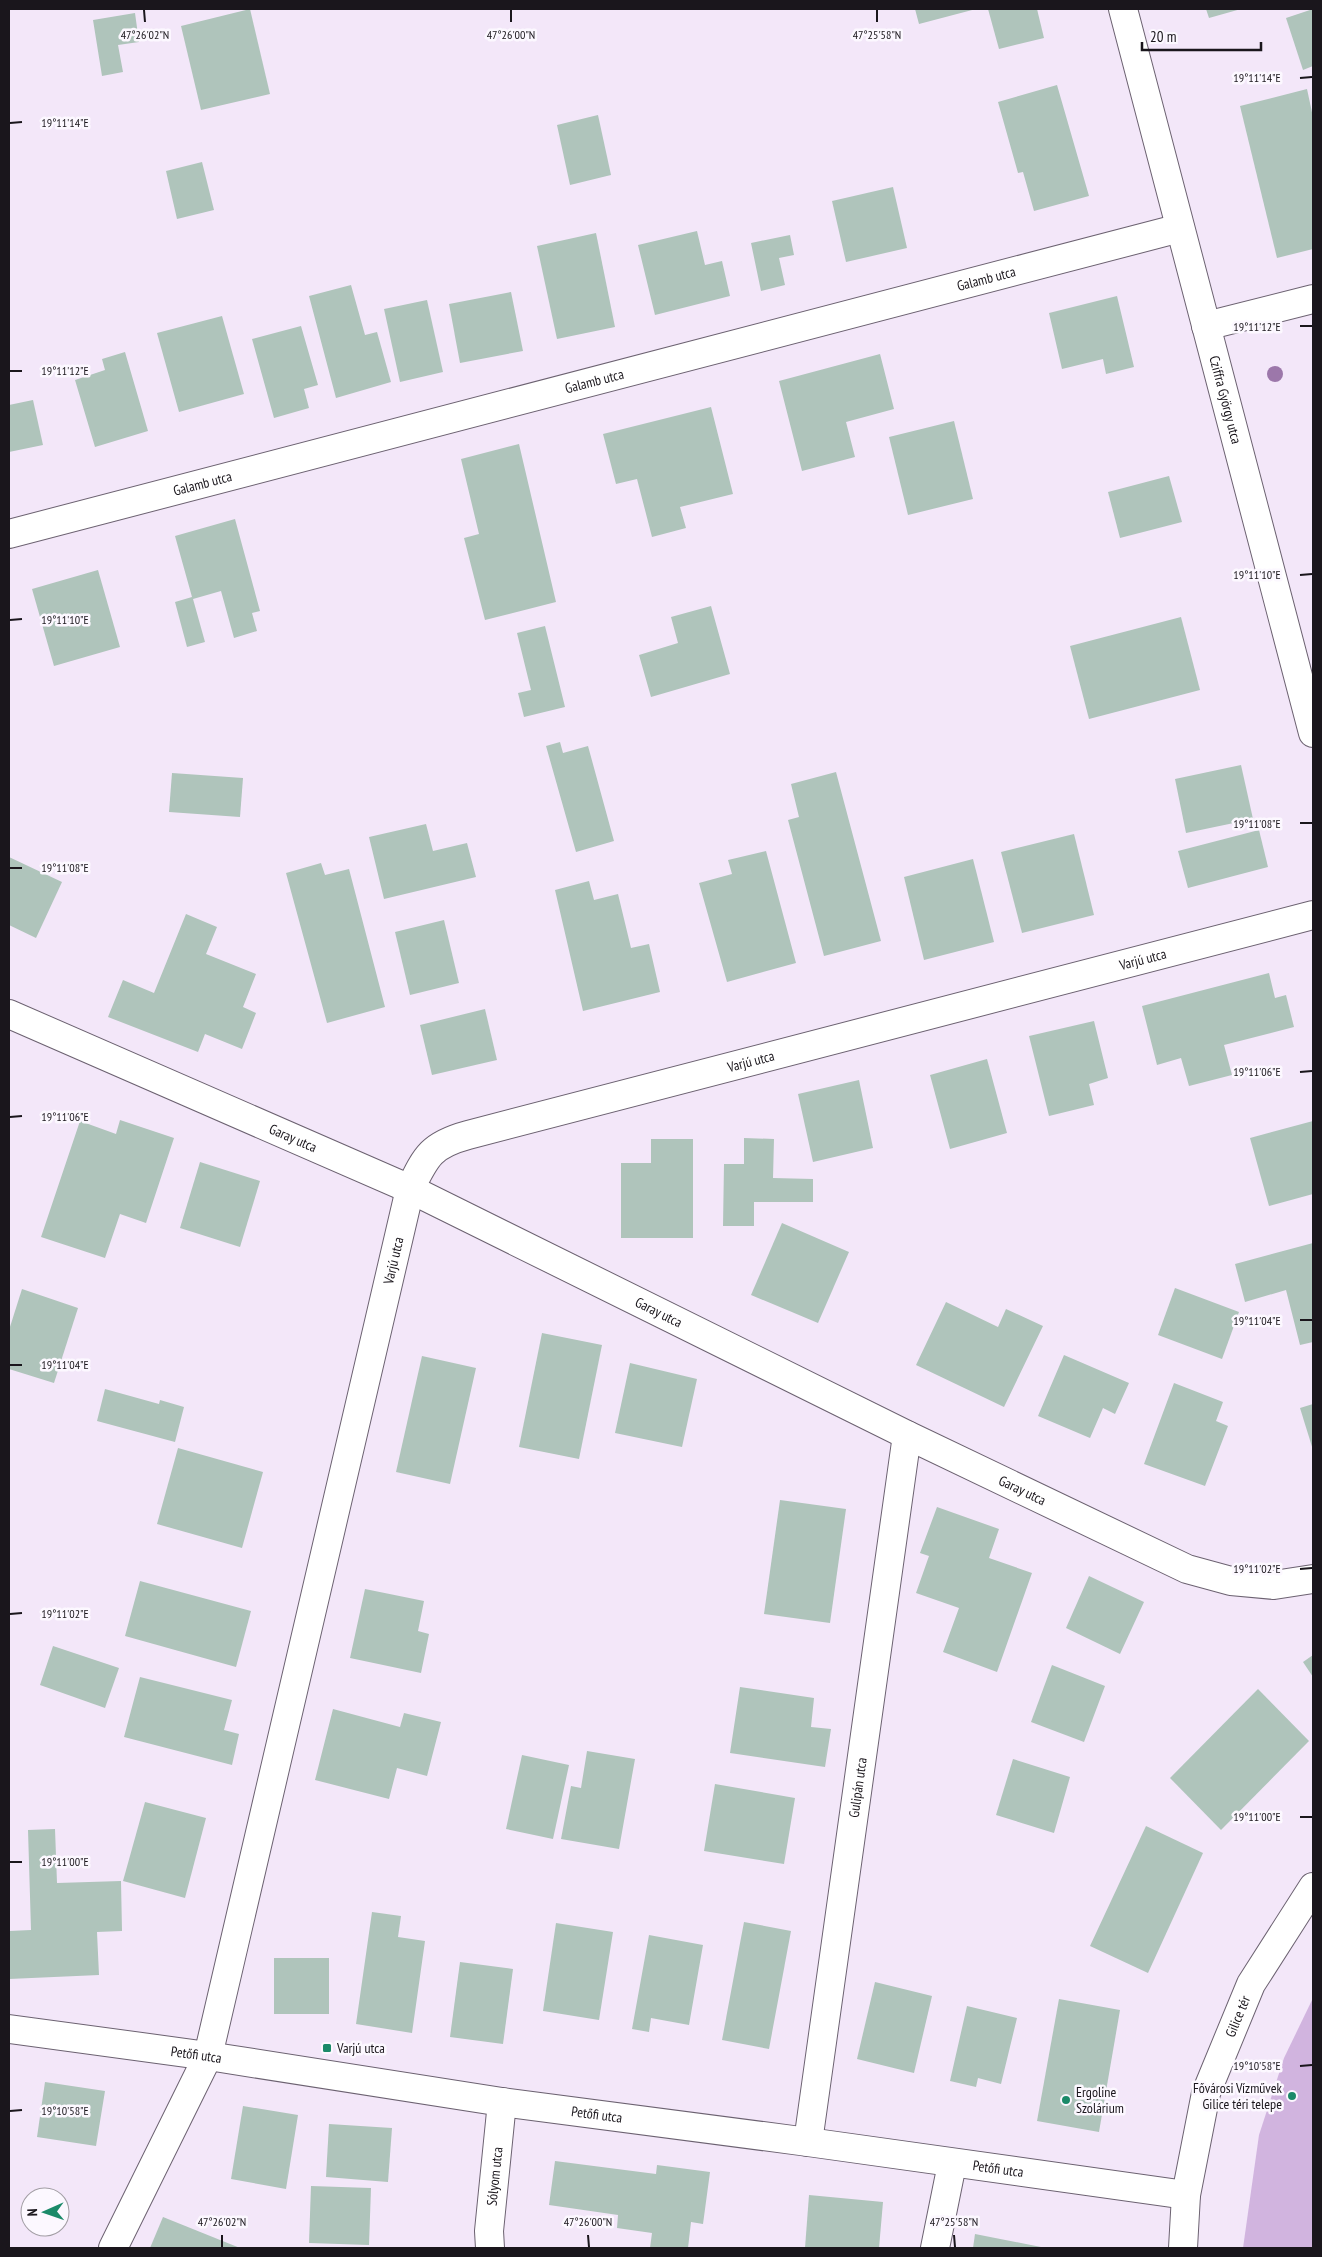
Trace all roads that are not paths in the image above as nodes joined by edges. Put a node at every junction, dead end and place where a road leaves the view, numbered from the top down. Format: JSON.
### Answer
{"nodes":[{"id":1,"x":1123,"y":9,"type":"edge"},
{"id":2,"x":1180,"y":228,"type":"junction"},
{"id":3,"x":1313,"y":299,"type":"edge"},
{"id":4,"x":1206,"y":326,"type":"junction"},
{"id":5,"x":9,"y":534,"type":"edge"},
{"id":6,"x":1313,"y":733,"type":"edge"},
{"id":7,"x":1313,"y":915,"type":"edge"},
{"id":8,"x":9,"y":1014,"type":"edge"},
{"id":9,"x":410,"y":1189,"type":"junction"},
{"id":10,"x":907,"y":1435,"type":"junction"},
{"id":11,"x":1313,"y":1579,"type":"edge"},
{"id":12,"x":1313,"y":1887,"type":"edge"},
{"id":13,"x":9,"y":2029,"type":"edge"},
{"id":14,"x":208,"y":2056,"type":"junction"},
{"id":15,"x":502,"y":2102,"type":"junction"},
{"id":16,"x":808,"y":2142,"type":"junction"},
{"id":17,"x":952,"y":2164,"type":"junction"},
{"id":18,"x":1186,"y":2195,"type":"junction"},
{"id":19,"x":113,"y":2248,"type":"edge"},
{"id":20,"x":490,"y":2248,"type":"edge"},
{"id":21,"x":935,"y":2248,"type":"edge"},
{"id":22,"x":1183,"y":2248,"type":"edge"}],
"edges":[{"from":1,"to":2,"type":"street","name":"Cziffra György utca"},
{"from":2,"to":4,"type":"street","name":"Cziffra György utca"},
{"from":2,"to":5,"type":"street","name":"Galamb utca"},
{"from":3,"to":4,"type":"street"},
{"from":4,"to":6,"type":"street","name":"Cziffra György utca"},
{"from":7,"to":9,"type":"street","name":"Varjú utca"},
{"from":8,"to":9,"type":"street","name":"Garay utca"},
{"from":9,"to":10,"type":"street","name":"Garay utca"},
{"from":9,"to":14,"type":"street","name":"Varjú utca"},
{"from":10,"to":11,"type":"street","name":"Garay utca"},
{"from":10,"to":16,"type":"street","name":"Gulipán utca"},
{"from":12,"to":18,"type":"street","name":"Gilice tér"},
{"from":13,"to":14,"type":"street","name":"Petőfi utca"},
{"from":14,"to":15,"type":"street","name":"Petőfi utca"},
{"from":14,"to":19,"type":"street","name":"Varjú utca"},
{"from":15,"to":16,"type":"street","name":"Petőfi utca"},
{"from":15,"to":20,"type":"street","name":"Sólyom utca"},
{"from":16,"to":17,"type":"street","name":"Petőfi utca"},
{"from":17,"to":18,"type":"street","name":"Petőfi utca"},
{"from":17,"to":21,"type":"street"},
{"from":18,"to":22,"type":"street","name":"Gilice tér"}]}
